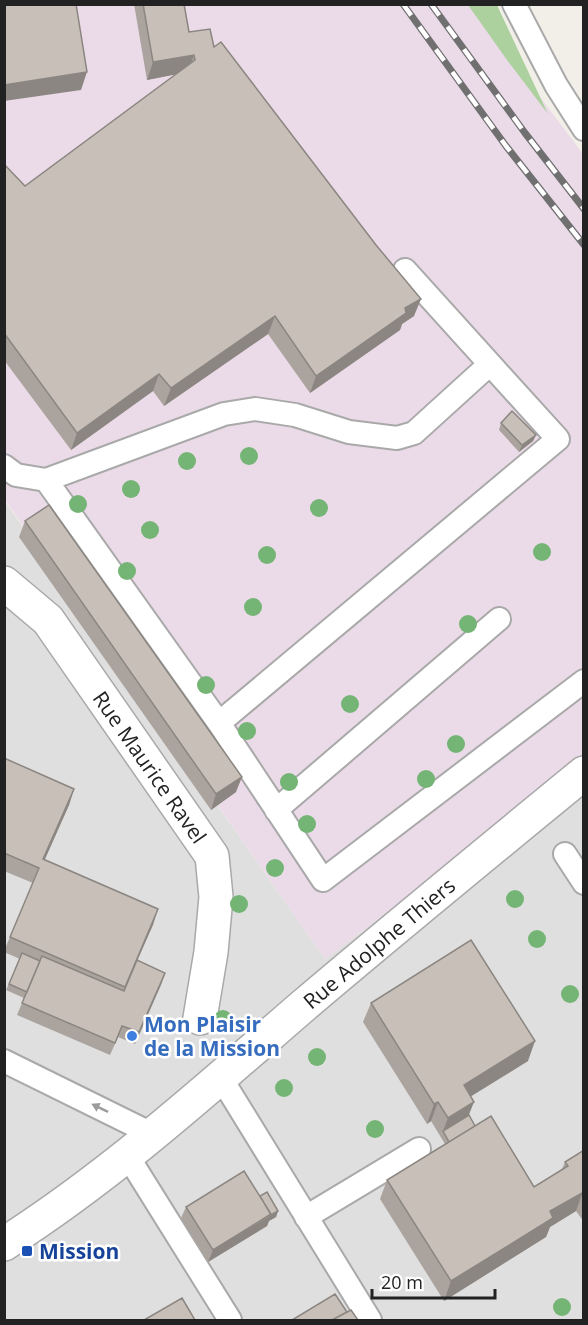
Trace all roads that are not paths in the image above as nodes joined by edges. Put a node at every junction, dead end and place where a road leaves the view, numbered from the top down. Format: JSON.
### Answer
{"nodes":[{"id":1,"x":514,"y":4,"type":"edge"},
{"id":2,"x":584,"y":129,"type":"edge"},
{"id":3,"x":405,"y":270,"type":"dead end"},
{"id":4,"x":490,"y":364,"type":"junction"},
{"id":5,"x":4,"y":466,"type":"edge"},
{"id":6,"x":46,"y":480,"type":"junction"},
{"id":7,"x":4,"y":582,"type":"edge"},
{"id":8,"x":499,"y":619,"type":"dead end"},
{"id":9,"x":584,"y":681,"type":"edge"},
{"id":10,"x":219,"y":723,"type":"junction"},
{"id":11,"x":584,"y":773,"type":"edge"},
{"id":12,"x":276,"y":810,"type":"junction"},
{"id":13,"x":565,"y":854,"type":"dead end"},
{"id":14,"x":584,"y":883,"type":"edge"},
{"id":15,"x":200,"y":1018,"type":"dead end"},
{"id":16,"x":4,"y":1061,"type":"edge"},
{"id":17,"x":221,"y":1078,"type":"junction"},
{"id":18,"x":152,"y":1134,"type":"junction"},
{"id":19,"x":419,"y":1149,"type":"dead end"},
{"id":20,"x":127,"y":1155,"type":"junction"},
{"id":21,"x":306,"y":1217,"type":"junction"},
{"id":22,"x":4,"y":1244,"type":"edge"},
{"id":23,"x":231,"y":1320,"type":"edge"},
{"id":24,"x":370,"y":1320,"type":"edge"}],
"edges":[{"from":1,"to":2,"type":"lane"},
{"from":3,"to":4,"type":"lane"},
{"from":4,"to":6,"type":"lane"},
{"from":4,"to":10,"type":"lane"},
{"from":5,"to":6,"type":"lane"},
{"from":6,"to":10,"type":"lane"},
{"from":7,"to":15,"type":"street","name":"Rue Maurice Ravel"},
{"from":8,"to":12,"type":"lane"},
{"from":9,"to":12,"type":"lane"},
{"from":10,"to":12,"type":"lane"},
{"from":11,"to":17,"type":"street","name":"Rue Adolphe Thiers"},
{"from":13,"to":14,"type":"lane"},
{"from":18,"to":16,"type":"lane","one_way":true},
{"from":17,"to":18,"type":"street","name":"Rue Adolphe Thiers"},
{"from":17,"to":21,"type":"lane"},
{"from":18,"to":20,"type":"street","name":"Rue Adolphe Thiers"},
{"from":19,"to":21,"type":"lane"},
{"from":20,"to":22,"type":"street","name":"Rue Adolphe Thiers"},
{"from":20,"to":23,"type":"lane"},
{"from":21,"to":24,"type":"lane"}]}
